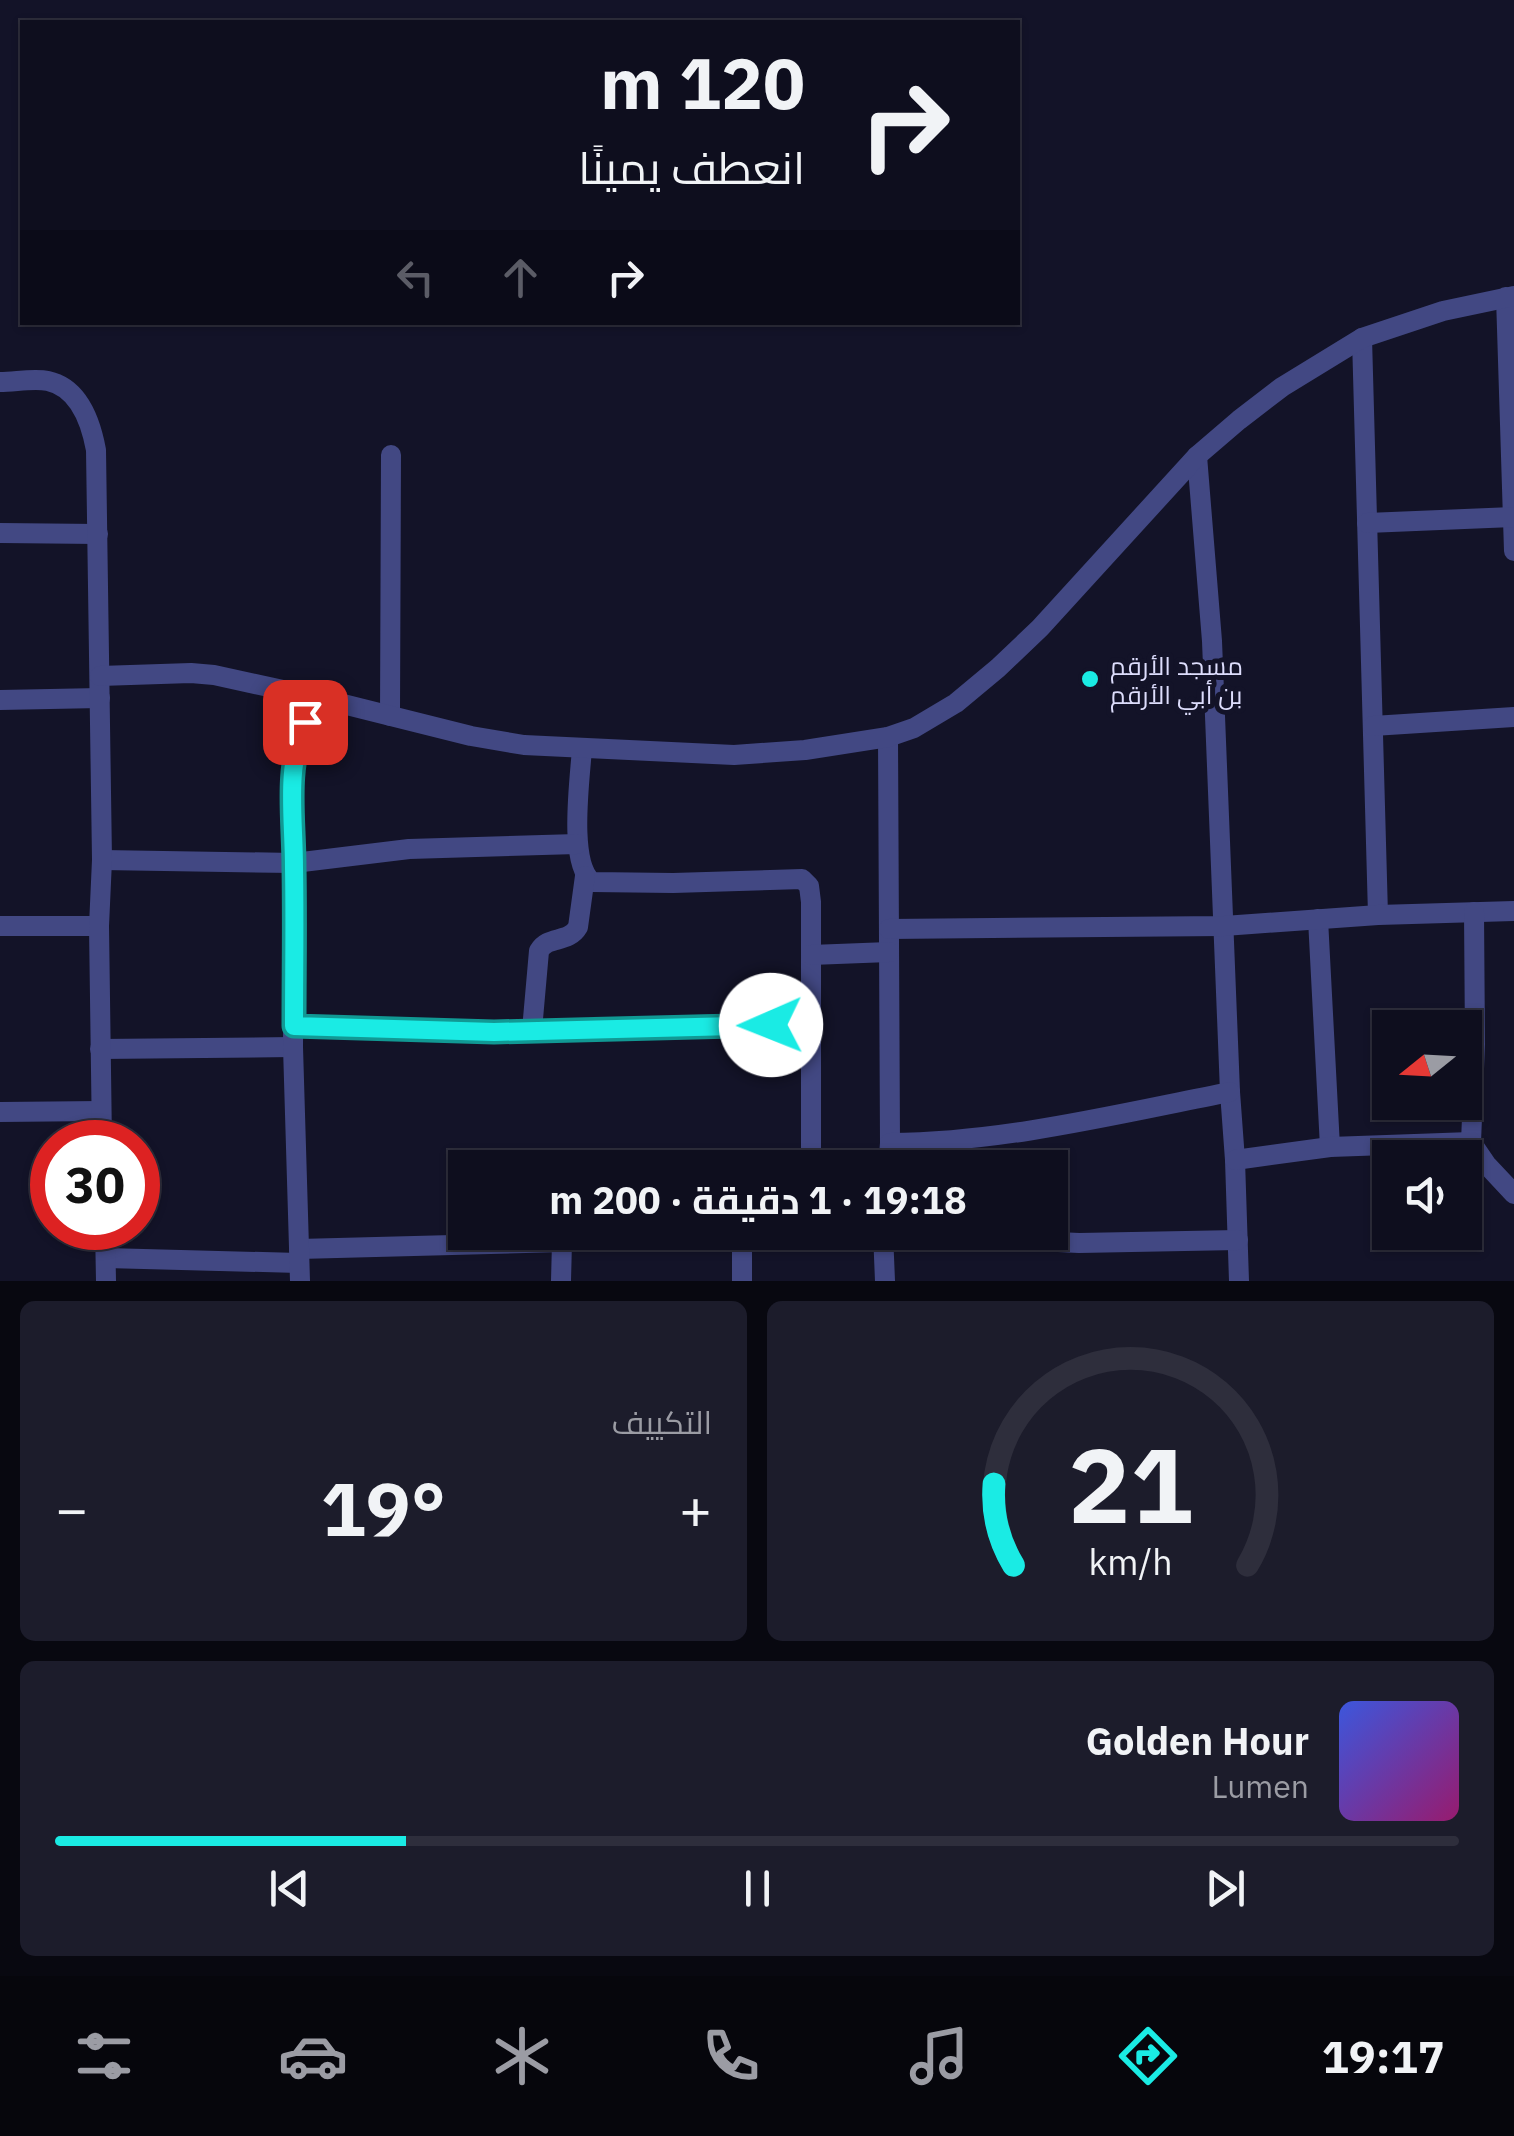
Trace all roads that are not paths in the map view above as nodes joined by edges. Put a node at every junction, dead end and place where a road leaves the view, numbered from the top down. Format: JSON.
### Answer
{"nodes":[{"id":1,"x":1510,"y":297,"type":"edge"},
{"id":2,"x":1362,"y":338,"type":"junction"},
{"id":3,"x":0,"y":382,"type":"edge"},
{"id":4,"x":391,"y":455,"type":"dead end"},
{"id":5,"x":1197,"y":456,"type":"junction"},
{"id":6,"x":1513,"y":497,"type":"edge"},
{"id":7,"x":1513,"y":517,"type":"edge"},
{"id":8,"x":1367,"y":522,"type":"junction"},
{"id":9,"x":0,"y":533,"type":"edge"},
{"id":10,"x":98,"y":534,"type":"junction"},
{"id":11,"x":1514,"y":551,"type":"edge"},
{"id":12,"x":100,"y":687,"type":"junction"},
{"id":13,"x":316,"y":697,"type":"junction"},
{"id":14,"x":0,"y":700,"type":"edge"},
{"id":15,"x":390,"y":716,"type":"junction"},
{"id":16,"x":1514,"y":716,"type":"edge"},
{"id":17,"x":1373,"y":726,"type":"junction"},
{"id":18,"x":888,"y":737,"type":"junction"},
{"id":19,"x":582,"y":748,"type":"junction"},
{"id":20,"x":577,"y":844,"type":"junction"},
{"id":21,"x":102,"y":860,"type":"junction"},
{"id":22,"x":294,"y":863,"type":"junction"},
{"id":23,"x":585,"y":876,"type":"junction"},
{"id":24,"x":1514,"y":911,"type":"edge"},
{"id":25,"x":1474,"y":912,"type":"junction"},
{"id":26,"x":1378,"y":915,"type":"junction"},
{"id":27,"x":1318,"y":918,"type":"junction"},
{"id":28,"x":0,"y":926,"type":"edge"},
{"id":29,"x":100,"y":926,"type":"junction"},
{"id":30,"x":1224,"y":926,"type":"junction"},
{"id":31,"x":889,"y":929,"type":"junction"},
{"id":32,"x":889,"y":952,"type":"junction"},
{"id":33,"x":811,"y":956,"type":"junction"},
{"id":34,"x":811,"y":1024,"type":"junction"},
{"id":35,"x":532,"y":1030,"type":"junction"},
{"id":36,"x":293,"y":1036,"type":"junction"},
{"id":37,"x":100,"y":1048,"type":"junction"},
{"id":38,"x":1230,"y":1092,"type":"junction"},
{"id":39,"x":0,"y":1112,"type":"edge"},
{"id":40,"x":101,"y":1112,"type":"junction"},
{"id":41,"x":101,"y":1120,"type":"edge"},
{"id":42,"x":1472,"y":1140,"type":"edge"},
{"id":43,"x":890,"y":1143,"type":"junction"},
{"id":44,"x":1372,"y":1146,"type":"edge"},
{"id":45,"x":1330,"y":1147,"type":"junction"},
{"id":46,"x":811,"y":1150,"type":"edge"},
{"id":47,"x":889,"y":1150,"type":"edge"},
{"id":48,"x":1482,"y":1158,"type":"edge"},
{"id":49,"x":1235,"y":1160,"type":"junction"},
{"id":50,"x":1514,"y":1194,"type":"edge"},
{"id":51,"x":1238,"y":1240,"type":"junction"},
{"id":52,"x":1068,"y":1242,"type":"edge"},
{"id":53,"x":106,"y":1250,"type":"edge"},
{"id":54,"x":466,"y":1250,"type":"edge"},
{"id":55,"x":562,"y":1250,"type":"edge"},
{"id":56,"x":742,"y":1250,"type":"edge"},
{"id":57,"x":883,"y":1250,"type":"edge"},
{"id":58,"x":106,"y":1258,"type":"junction"},
{"id":59,"x":299,"y":1264,"type":"edge"},
{"id":60,"x":106,"y":1281,"type":"edge"},
{"id":61,"x":561,"y":1281,"type":"edge"},
{"id":62,"x":742,"y":1281,"type":"edge"},
{"id":63,"x":884,"y":1281,"type":"edge"},
{"id":64,"x":1240,"y":1281,"type":"edge"}],
"edges":[{"from":1,"to":2,"type":"street"},
{"from":1,"to":6,"type":"street"},
{"from":2,"to":5,"type":"street"},
{"from":2,"to":8,"type":"street"},
{"from":3,"to":10,"type":"street"},
{"from":4,"to":15,"type":"street"},
{"from":5,"to":18,"type":"street"},
{"from":5,"to":30,"type":"street"},
{"from":6,"to":7,"type":"street"},
{"from":7,"to":8,"type":"street"},
{"from":7,"to":11,"type":"street"},
{"from":8,"to":17,"type":"street"},
{"from":9,"to":10,"type":"street"},
{"from":10,"to":12,"type":"street"},
{"from":12,"to":13,"type":"street"},
{"from":12,"to":14,"type":"street"},
{"from":12,"to":21,"type":"street"},
{"from":13,"to":15,"type":"street"},
{"from":13,"to":22,"type":"street"},
{"from":15,"to":19,"type":"street"},
{"from":16,"to":17,"type":"street"},
{"from":17,"to":26,"type":"street"},
{"from":18,"to":19,"type":"street"},
{"from":18,"to":31,"type":"street"},
{"from":19,"to":20,"type":"street"},
{"from":20,"to":22,"type":"street"},
{"from":20,"to":23,"type":"street"},
{"from":21,"to":22,"type":"street"},
{"from":21,"to":29,"type":"street"},
{"from":22,"to":36,"type":"street"},
{"from":23,"to":33,"type":"street"},
{"from":23,"to":35,"type":"street"},
{"from":24,"to":25,"type":"street"},
{"from":25,"to":26,"type":"street"},
{"from":25,"to":42,"type":"street"},
{"from":26,"to":27,"type":"street"},
{"from":27,"to":30,"type":"street"},
{"from":27,"to":45,"type":"street"},
{"from":28,"to":29,"type":"street"},
{"from":29,"to":37,"type":"street"},
{"from":30,"to":31,"type":"street"},
{"from":30,"to":38,"type":"street"},
{"from":31,"to":32,"type":"street"},
{"from":32,"to":33,"type":"street"},
{"from":32,"to":43,"type":"street"},
{"from":33,"to":34,"type":"street"},
{"from":34,"to":35,"type":"street"},
{"from":34,"to":46,"type":"street"},
{"from":35,"to":36,"type":"street"},
{"from":36,"to":37,"type":"street"},
{"from":36,"to":59,"type":"street"},
{"from":37,"to":40,"type":"street"},
{"from":38,"to":43,"type":"street"},
{"from":38,"to":49,"type":"street"},
{"from":39,"to":40,"type":"street"},
{"from":40,"to":41,"type":"street"},
{"from":43,"to":47,"type":"street"},
{"from":44,"to":45,"type":"street"},
{"from":45,"to":49,"type":"street"},
{"from":48,"to":50,"type":"street"},
{"from":49,"to":51,"type":"street"},
{"from":51,"to":52,"type":"street"},
{"from":51,"to":64,"type":"street"},
{"from":53,"to":58,"type":"street"},
{"from":54,"to":59,"type":"street"},
{"from":55,"to":61,"type":"street"},
{"from":56,"to":62,"type":"street"},
{"from":57,"to":63,"type":"street"},
{"from":58,"to":59,"type":"street"},
{"from":58,"to":60,"type":"street"}]}
